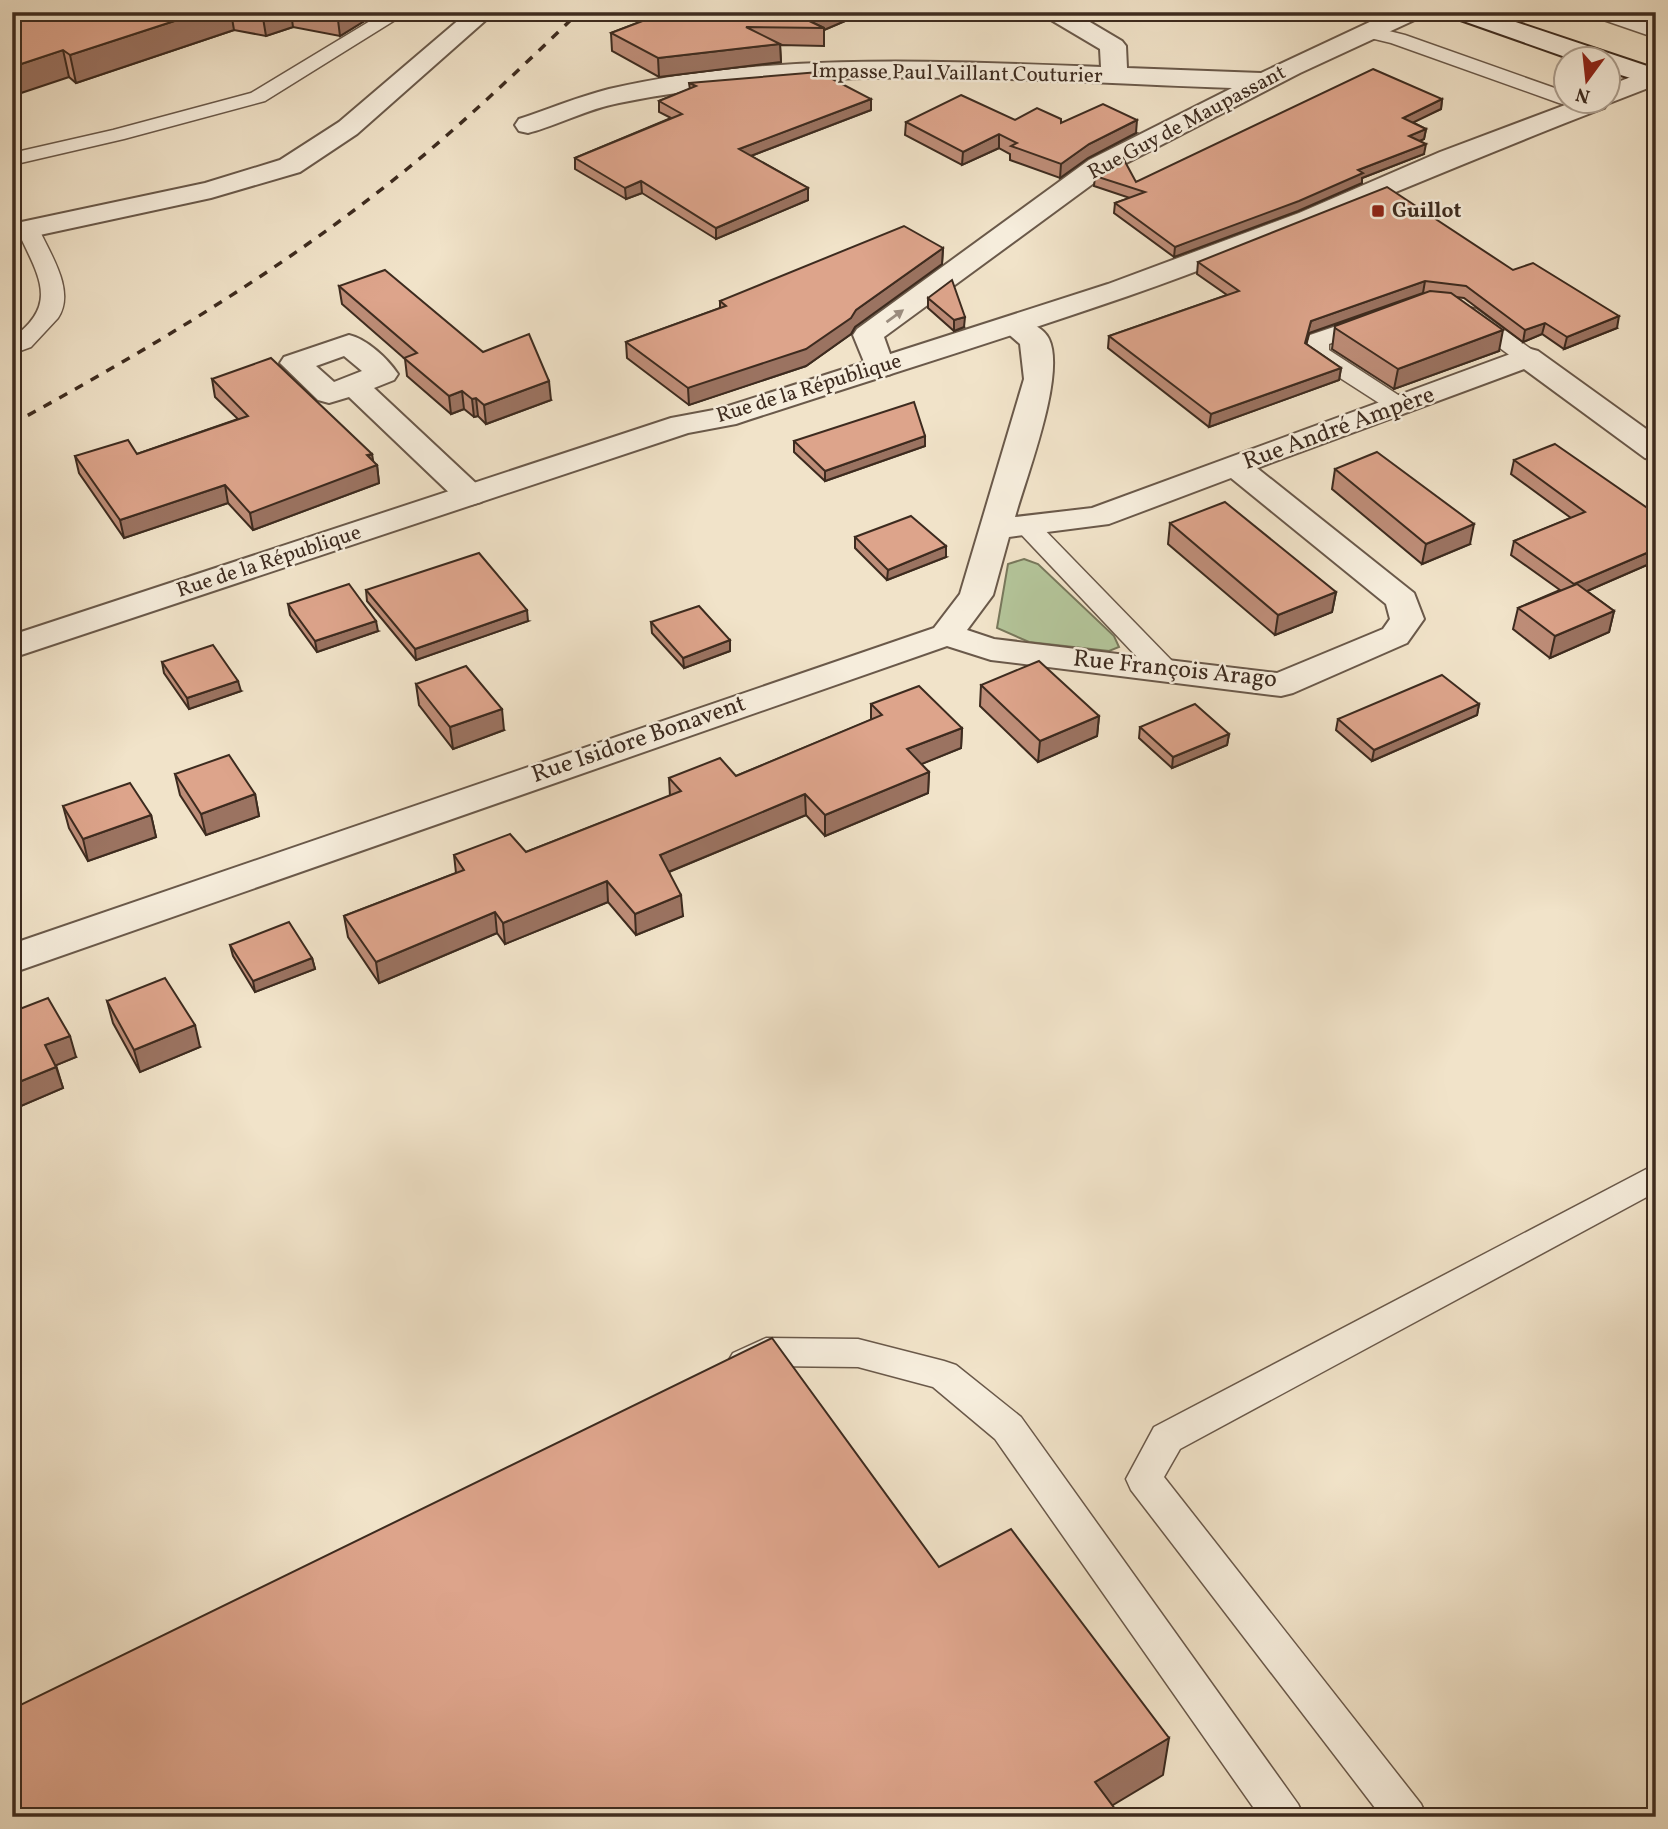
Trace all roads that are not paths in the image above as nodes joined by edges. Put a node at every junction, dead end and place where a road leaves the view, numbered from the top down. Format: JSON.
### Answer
{"nodes":[{"id":1,"x":399,"y":12,"type":"edge"},
{"id":2,"x":483,"y":12,"type":"edge"},
{"id":3,"x":1055,"y":12,"type":"edge"},
{"id":4,"x":1412,"y":12,"type":"edge"},
{"id":5,"x":1461,"y":12,"type":"edge"},
{"id":6,"x":1599,"y":12,"type":"edge"},
{"id":7,"x":1369,"y":32,"type":"junction"},
{"id":8,"x":1656,"y":32,"type":"edge"},
{"id":9,"x":1559,"y":46,"type":"edge"},
{"id":10,"x":1622,"y":66,"type":"edge"},
{"id":11,"x":1114,"y":76,"type":"junction"},
{"id":12,"x":1655,"y":77,"type":"edge"},
{"id":13,"x":1266,"y":81,"type":"junction"},
{"id":14,"x":1622,"y":88,"type":"edge"},
{"id":15,"x":1552,"y":90,"type":"edge"},
{"id":16,"x":1552,"y":115,"type":"edge"},
{"id":17,"x":528,"y":125,"type":"dead end"},
{"id":18,"x":12,"y":159,"type":"edge"},
{"id":19,"x":20,"y":231,"type":"edge"},
{"id":20,"x":1444,"y":304,"type":"edge"},
{"id":21,"x":1388,"y":315,"type":"edge"},
{"id":22,"x":1013,"y":325,"type":"junction"},
{"id":23,"x":12,"y":347,"type":"edge"},
{"id":24,"x":1527,"y":357,"type":"junction"},
{"id":25,"x":880,"y":368,"type":"junction"},
{"id":26,"x":354,"y":385,"type":"dead end"},
{"id":27,"x":1401,"y":407,"type":"junction"},
{"id":28,"x":1656,"y":451,"type":"edge"},
{"id":29,"x":1236,"y":467,"type":"junction"},
{"id":30,"x":470,"y":495,"type":"junction"},
{"id":31,"x":1011,"y":527,"type":"junction"},
{"id":32,"x":946,"y":635,"type":"junction"},
{"id":33,"x":12,"y":647,"type":"edge"},
{"id":34,"x":1166,"y":671,"type":"junction"},
{"id":35,"x":12,"y":959,"type":"edge"},
{"id":36,"x":1656,"y":1177,"type":"edge"},
{"id":37,"x":717,"y":1377,"type":"edge"},
{"id":38,"x":1284,"y":1817,"type":"edge"},
{"id":39,"x":1407,"y":1817,"type":"edge"}],
"edges":[{"from":1,"to":18,"type":"lane"},
{"from":2,"to":19,"type":"street"},
{"from":3,"to":11,"type":"street"},
{"from":4,"to":7,"type":"street","name":"Rue Guy de Maupassant"},
{"from":5,"to":9,"type":"street"},
{"from":6,"to":8,"type":"lane"},
{"from":7,"to":13,"type":"street","name":"Rue Guy de Maupassant"},
{"from":7,"to":15,"type":"lane"},
{"from":10,"to":12,"type":"street"},
{"from":11,"to":13,"type":"street","name":"Impasse Paul Vaillant Couturier"},
{"from":11,"to":17,"type":"street","name":"Impasse Paul Vaillant Couturier"},
{"from":12,"to":14,"type":"street","name":"Rue de la République"},
{"from":25,"to":13,"type":"street","name":"Rue Guy de Maupassant","one_way":true},
{"from":16,"to":22,"type":"street","name":"Rue de la République"},
{"from":19,"to":23,"type":"lane"},
{"from":20,"to":24,"type":"lane"},
{"from":21,"to":27,"type":"lane"},
{"from":22,"to":25,"type":"street","name":"Rue de la République"},
{"from":22,"to":31,"type":"street"},
{"from":24,"to":27,"type":"street","name":"Rue André Ampère"},
{"from":24,"to":28,"type":"street"},
{"from":25,"to":30,"type":"street","name":"Rue de la République"},
{"from":26,"to":30,"type":"street"},
{"from":27,"to":29,"type":"street","name":"Rue André Ampère"},
{"from":29,"to":31,"type":"street","name":"Rue André Ampère"},
{"from":29,"to":34,"type":"street","name":"Rue François Arago"},
{"from":30,"to":33,"type":"street","name":"Rue de la République"},
{"from":31,"to":32,"type":"street"},
{"from":31,"to":34,"type":"lane"},
{"from":32,"to":34,"type":"street","name":"Rue François Arago"},
{"from":32,"to":35,"type":"street","name":"Rue Isidore Bonavent"},
{"from":36,"to":39,"type":"lane"},
{"from":37,"to":38,"type":"lane"}]}
